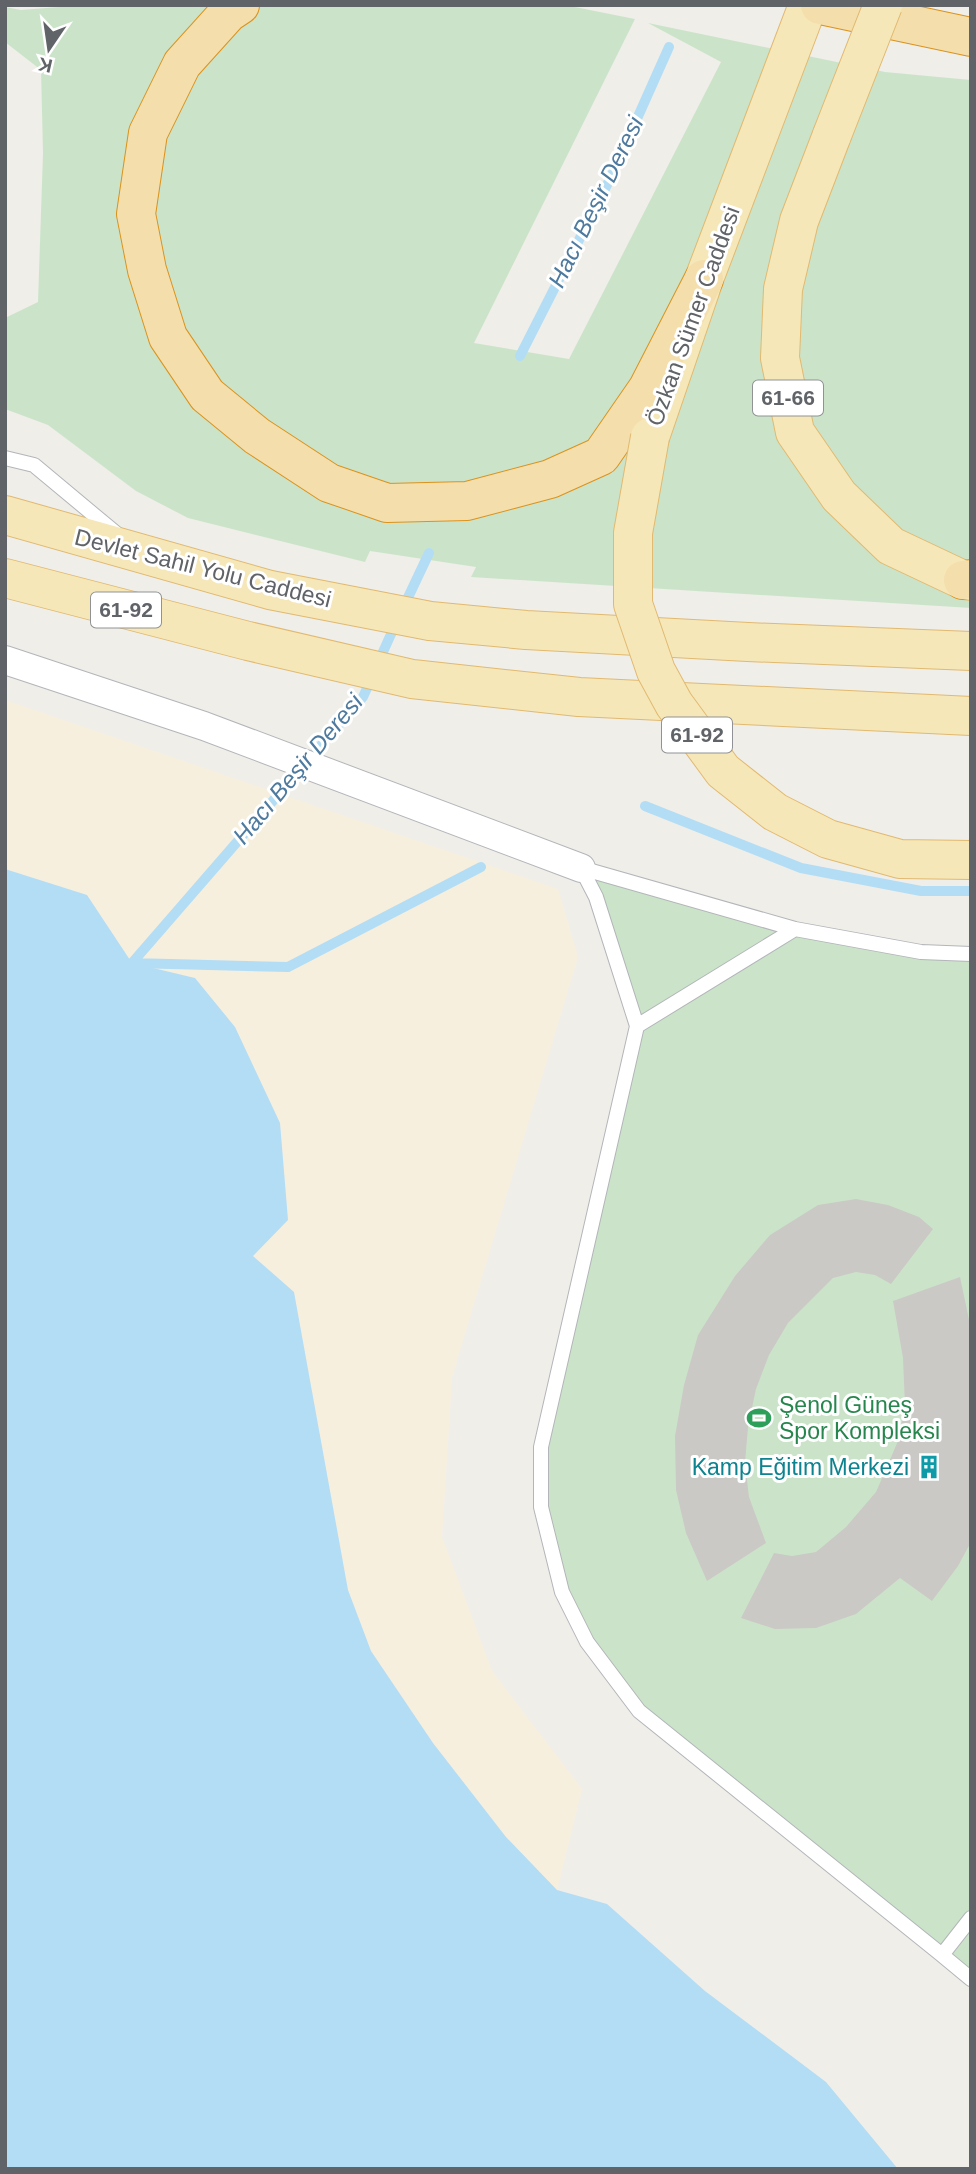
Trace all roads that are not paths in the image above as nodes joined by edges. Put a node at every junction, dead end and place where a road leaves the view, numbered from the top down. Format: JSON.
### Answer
{"nodes":[{"id":1,"x":240,"y":5,"type":"edge"},
{"id":2,"x":808,"y":5,"type":"edge"},
{"id":3,"x":820,"y":5,"type":"edge"},
{"id":4,"x":883,"y":5,"type":"edge"},
{"id":5,"x":966,"y":38,"type":"edge"},
{"id":6,"x":704,"y":279,"type":"junction"},
{"id":7,"x":5,"y":458,"type":"edge"},
{"id":8,"x":5,"y":516,"type":"edge"},
{"id":9,"x":140,"y":554,"type":"junction"},
{"id":10,"x":5,"y":578,"type":"edge"},
{"id":11,"x":968,"y":580,"type":"edge"},
{"id":12,"x":971,"y":651,"type":"edge"},
{"id":13,"x":5,"y":660,"type":"edge"},
{"id":14,"x":971,"y":716,"type":"edge"},
{"id":15,"x":971,"y":860,"type":"edge"},
{"id":16,"x":581,"y":868,"type":"junction"},
{"id":17,"x":795,"y":929,"type":"junction"},
{"id":18,"x":971,"y":954,"type":"edge"},
{"id":19,"x":637,"y":1026,"type":"junction"},
{"id":20,"x":971,"y":1918,"type":"edge"},
{"id":21,"x":942,"y":1955,"type":"junction"},
{"id":22,"x":971,"y":1979,"type":"edge"}],
"edges":[{"from":1,"to":6,"type":"highway"},
{"from":2,"to":6,"type":"main road","name":"Özkan Sümer Caddesi"},
{"from":3,"to":5,"type":"highway"},
{"from":4,"to":11,"type":"main road","number":"61-66","bridge":true},
{"from":6,"to":15,"type":"main road","name":"Özkan Sümer Caddesi","number":"61-92","bridge":true},
{"from":7,"to":9,"type":"lane","number":"61-92"},
{"from":8,"to":9,"type":"main road","name":"Devlet Sahil Yolu Caddesi","number":"61-92"},
{"from":9,"to":12,"type":"main road","name":"Devlet Sahil Yolu Caddesi","number":"61-92"},
{"from":10,"to":14,"type":"main road","number":"61-92"},
{"from":13,"to":16,"type":"street"},
{"from":16,"to":17,"type":"lane"},
{"from":16,"to":19,"type":"lane"},
{"from":17,"to":18,"type":"lane"},
{"from":17,"to":19,"type":"lane"},
{"from":19,"to":21,"type":"lane"},
{"from":20,"to":21,"type":"lane"},
{"from":21,"to":22,"type":"lane"}]}
